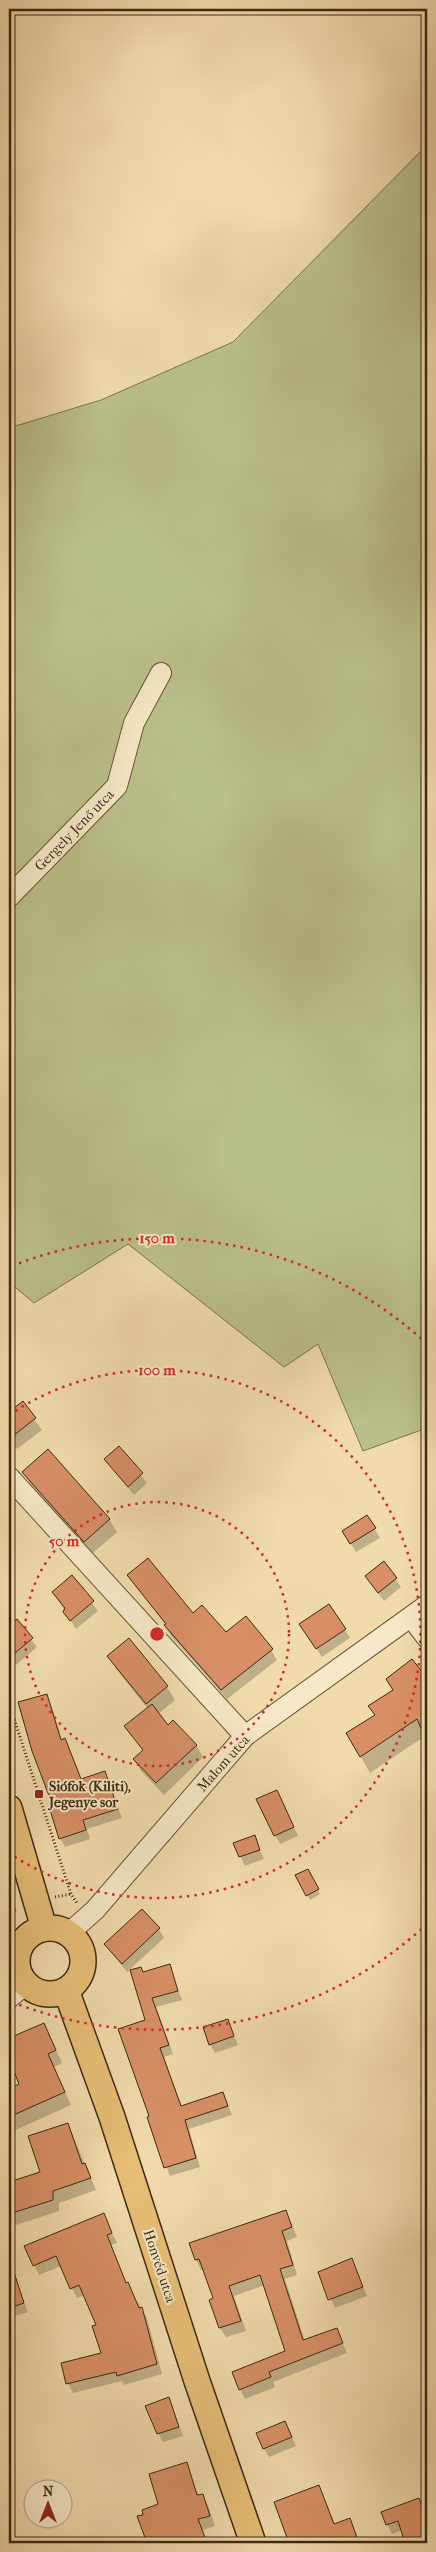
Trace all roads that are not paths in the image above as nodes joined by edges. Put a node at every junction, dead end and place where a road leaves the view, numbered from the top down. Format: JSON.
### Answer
{"nodes":[{"id":1,"x":161,"y":673,"type":"dead end"},
{"id":2,"x":9,"y":897,"type":"edge"},
{"id":3,"x":9,"y":1477,"type":"edge"},
{"id":4,"x":427,"y":1605,"type":"edge"},
{"id":5,"x":411,"y":1617,"type":"junction"},
{"id":6,"x":427,"y":1638,"type":"edge"},
{"id":7,"x":245,"y":1736,"type":"junction"},
{"id":8,"x":9,"y":1808,"type":"edge"},
{"id":9,"x":44,"y":1928,"type":"junction"},
{"id":10,"x":69,"y":1934,"type":"junction"},
{"id":11,"x":66,"y":1990,"type":"junction"},
{"id":12,"x":17,"y":1991,"type":"edge"},
{"id":13,"x":253,"y":2543,"type":"edge"}],
"edges":[{"from":1,"to":2,"type":"street","name":"Gergely Jenő utca"},
{"from":3,"to":7,"type":"street"},
{"from":4,"to":5,"type":"street","name":"Malom utca"},
{"from":5,"to":6,"type":"street"},
{"from":5,"to":7,"type":"street","name":"Malom utca"},
{"from":7,"to":10,"type":"street","name":"Malom utca"},
{"from":8,"to":9,"type":"main road"},
{"from":9,"to":10,"type":"main road"},
{"from":9,"to":12,"type":"main road"},
{"from":10,"to":11,"type":"main road"},
{"from":11,"to":12,"type":"main road"},
{"from":11,"to":13,"type":"main road","name":"Honvéd utca"}]}
